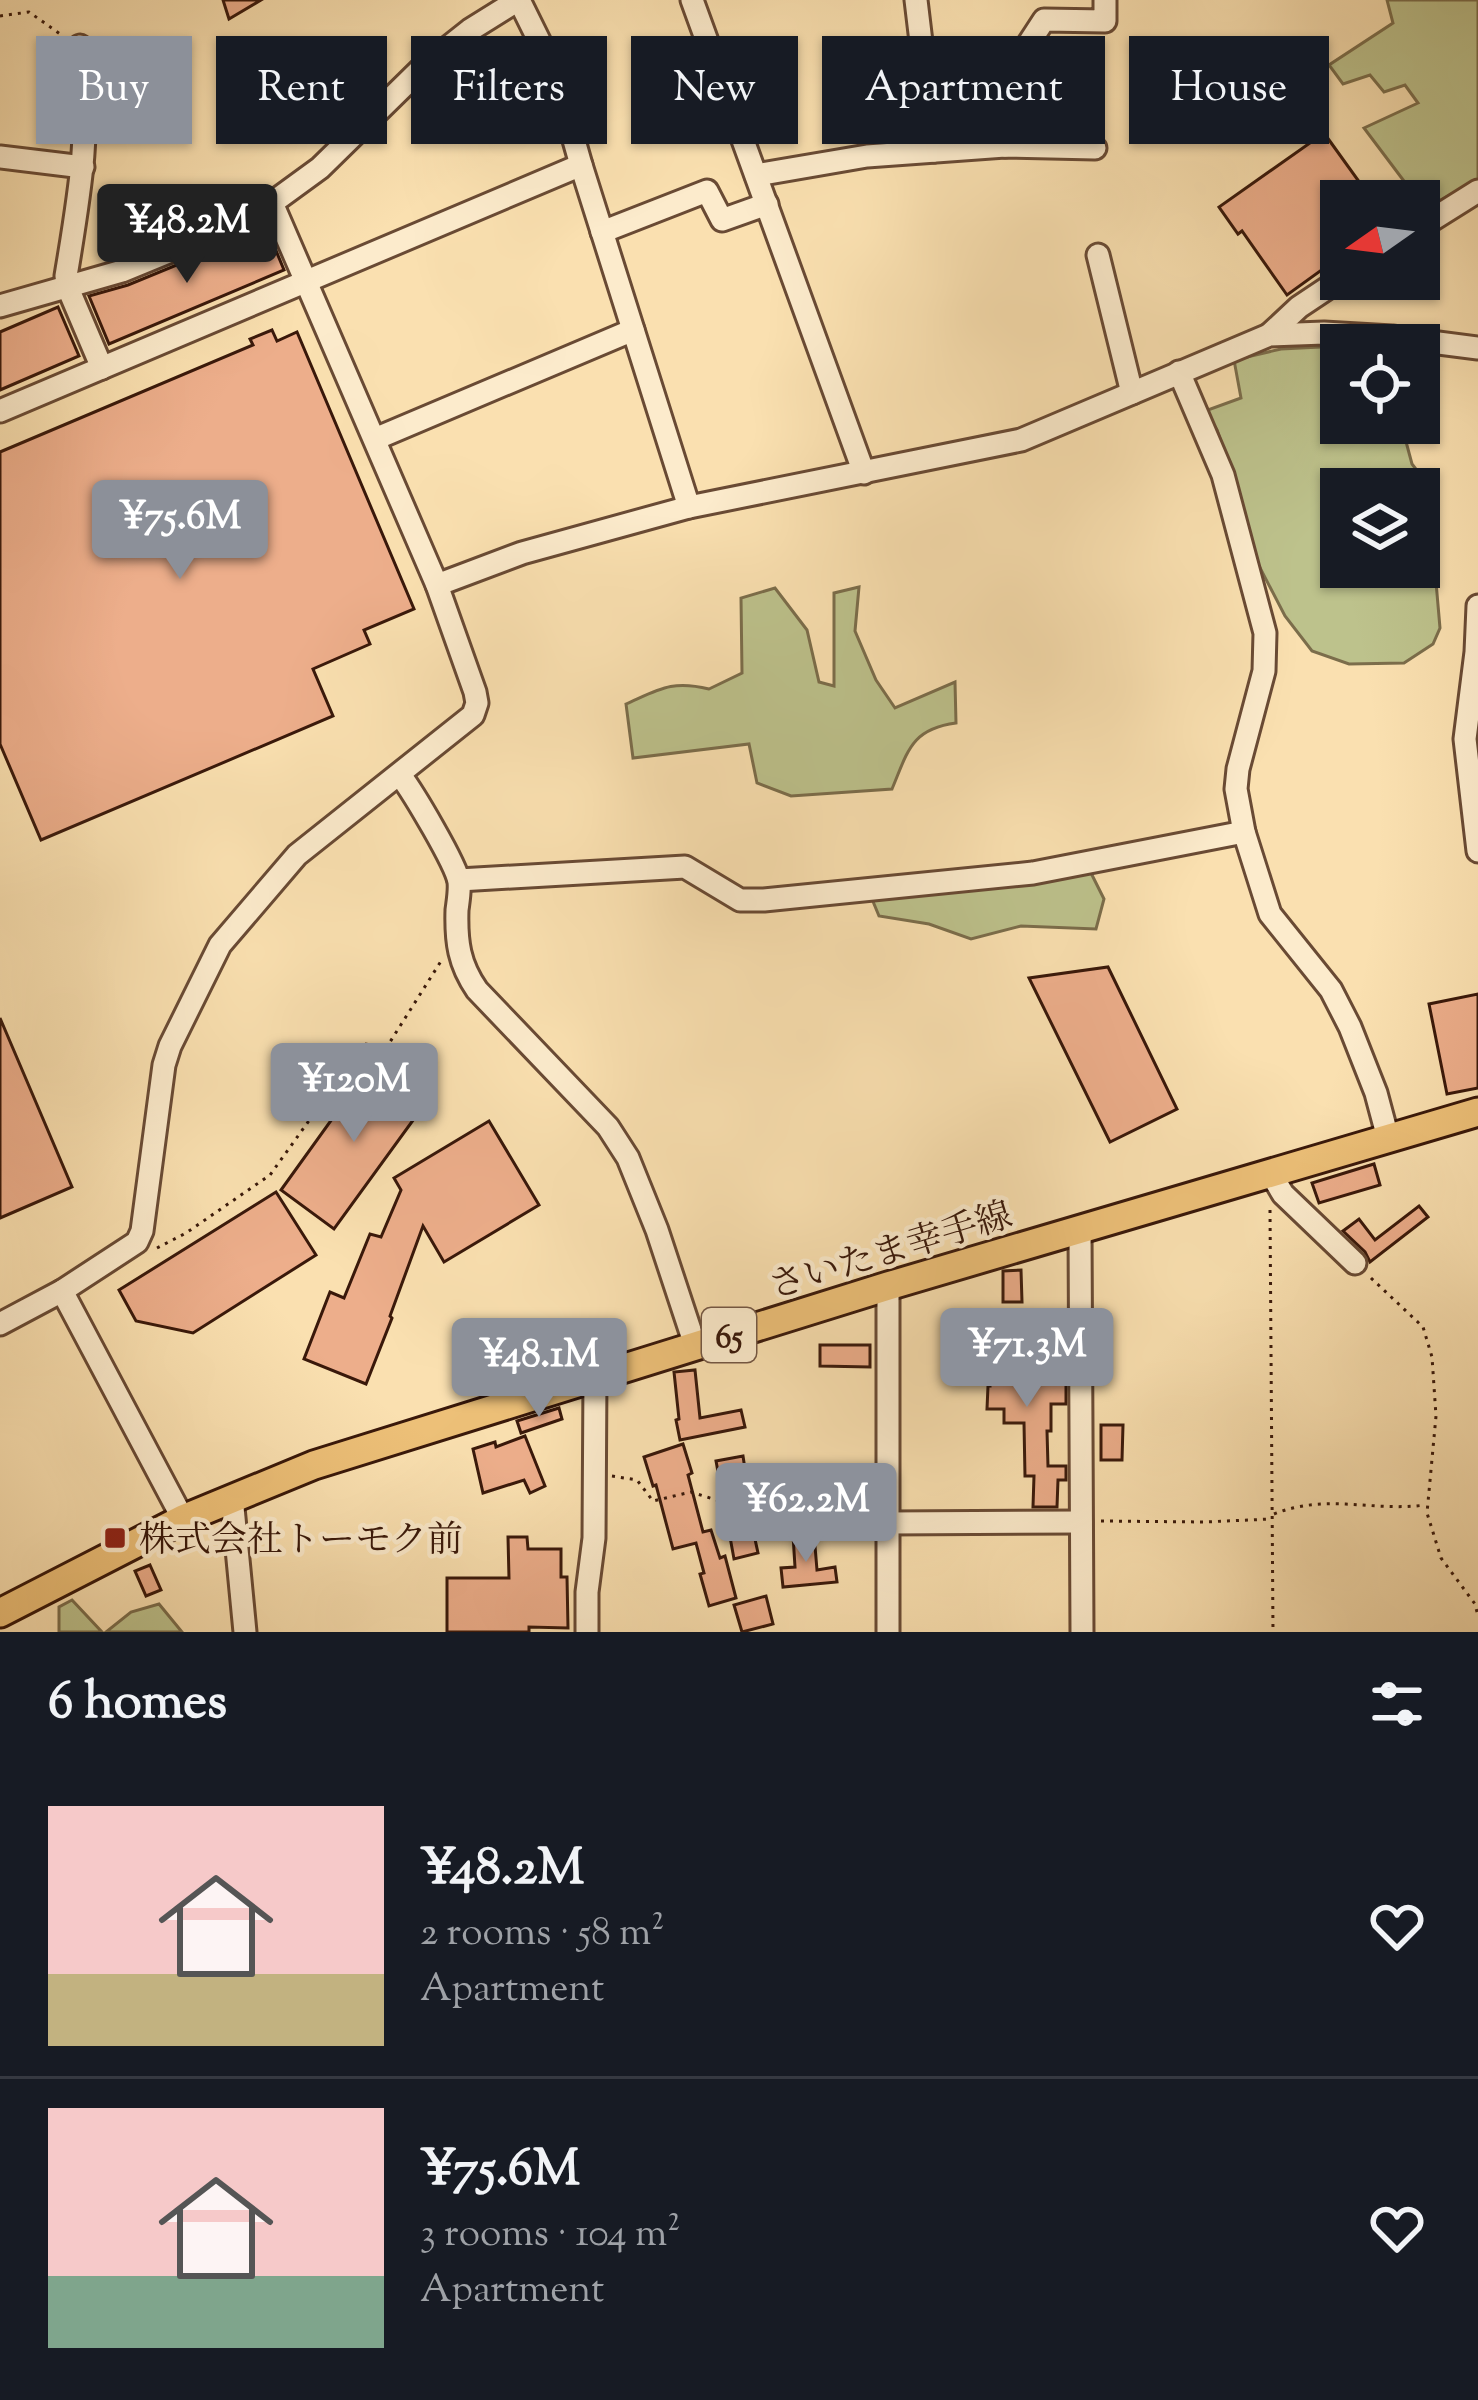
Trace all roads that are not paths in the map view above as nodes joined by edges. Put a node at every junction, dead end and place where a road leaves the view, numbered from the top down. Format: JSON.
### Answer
{"nodes":[{"id":1,"x":519,"y":0,"type":"edge"},
{"id":2,"x":692,"y":0,"type":"edge"},
{"id":3,"x":916,"y":0,"type":"edge"},
{"id":4,"x":1105,"y":0,"type":"edge"},
{"id":5,"x":84,"y":144,"type":"edge"},
{"id":6,"x":1005,"y":146,"type":"junction"},
{"id":7,"x":1095,"y":148,"type":"dead end"},
{"id":8,"x":934,"y":151,"type":"junction"},
{"id":9,"x":0,"y":157,"type":"edge"},
{"id":10,"x":581,"y":165,"type":"junction"},
{"id":11,"x":83,"y":167,"type":"junction"},
{"id":12,"x":756,"y":176,"type":"junction"},
{"id":13,"x":1478,"y":190,"type":"edge"},
{"id":14,"x":272,"y":202,"type":"junction"},
{"id":15,"x":767,"y":204,"type":"junction"},
{"id":16,"x":1440,"y":214,"type":"edge"},
{"id":17,"x":602,"y":232,"type":"junction"},
{"id":18,"x":1098,"y":255,"type":"dead end"},
{"id":19,"x":308,"y":283,"type":"junction"},
{"id":20,"x":68,"y":288,"type":"junction"},
{"id":21,"x":1320,"y":293,"type":"edge"},
{"id":22,"x":0,"y":306,"type":"edge"},
{"id":23,"x":633,"y":330,"type":"junction"},
{"id":24,"x":1269,"y":335,"type":"junction"},
{"id":25,"x":1478,"y":348,"type":"edge"},
{"id":26,"x":102,"y":368,"type":"junction"},
{"id":27,"x":1179,"y":372,"type":"junction"},
{"id":28,"x":1132,"y":393,"type":"junction"},
{"id":29,"x":0,"y":411,"type":"edge"},
{"id":30,"x":375,"y":439,"type":"junction"},
{"id":31,"x":864,"y":473,"type":"junction"},
{"id":32,"x":688,"y":507,"type":"junction"},
{"id":33,"x":437,"y":585,"type":"junction"},
{"id":34,"x":1478,"y":606,"type":"edge"},
{"id":35,"x":400,"y":775,"type":"junction"},
{"id":36,"x":1244,"y":832,"type":"junction"},
{"id":37,"x":1478,"y":851,"type":"edge"},
{"id":38,"x":459,"y":880,"type":"junction"},
{"id":39,"x":1478,"y":1112,"type":"edge"},
{"id":40,"x":1388,"y":1138,"type":"junction"},
{"id":41,"x":1270,"y":1172,"type":"junction"},
{"id":42,"x":1080,"y":1229,"type":"junction"},
{"id":43,"x":1355,"y":1263,"type":"road end"},
{"id":44,"x":888,"y":1286,"type":"junction"},
{"id":45,"x":62,"y":1291,"type":"junction"},
{"id":46,"x":0,"y":1324,"type":"edge"},
{"id":47,"x":695,"y":1345,"type":"junction"},
{"id":48,"x":595,"y":1376,"type":"junction"},
{"id":49,"x":232,"y":1497,"type":"junction"},
{"id":50,"x":183,"y":1519,"type":"junction"},
{"id":51,"x":1081,"y":1521,"type":"junction"},
{"id":52,"x":888,"y":1523,"type":"junction"},
{"id":53,"x":0,"y":1613,"type":"edge"},
{"id":54,"x":245,"y":1632,"type":"edge"},
{"id":55,"x":587,"y":1632,"type":"edge"},
{"id":56,"x":888,"y":1632,"type":"edge"},
{"id":57,"x":1082,"y":1632,"type":"edge"}],
"edges":[{"from":1,"to":10,"type":"street"},
{"from":1,"to":14,"type":"street"},
{"from":2,"to":12,"type":"street"},
{"from":3,"to":8,"type":"street"},
{"from":4,"to":6,"type":"street"},
{"from":5,"to":11,"type":"street"},
{"from":6,"to":7,"type":"street"},
{"from":6,"to":8,"type":"street"},
{"from":8,"to":12,"type":"street"},
{"from":9,"to":11,"type":"street"},
{"from":10,"to":17,"type":"street"},
{"from":10,"to":19,"type":"street"},
{"from":11,"to":20,"type":"street"},
{"from":12,"to":15,"type":"street"},
{"from":13,"to":16,"type":"street"},
{"from":14,"to":19,"type":"street"},
{"from":14,"to":20,"type":"street"},
{"from":15,"to":17,"type":"street"},
{"from":15,"to":31,"type":"street"},
{"from":17,"to":23,"type":"street"},
{"from":18,"to":28,"type":"street"},
{"from":19,"to":26,"type":"street"},
{"from":19,"to":30,"type":"street"},
{"from":20,"to":22,"type":"street"},
{"from":20,"to":26,"type":"street"},
{"from":21,"to":24,"type":"street"},
{"from":23,"to":30,"type":"street"},
{"from":23,"to":32,"type":"street"},
{"from":24,"to":25,"type":"street"},
{"from":24,"to":27,"type":"street"},
{"from":26,"to":29,"type":"street"},
{"from":27,"to":28,"type":"street"},
{"from":27,"to":36,"type":"street"},
{"from":28,"to":31,"type":"street"},
{"from":30,"to":33,"type":"street"},
{"from":31,"to":32,"type":"street"},
{"from":32,"to":33,"type":"street"},
{"from":33,"to":35,"type":"street"},
{"from":34,"to":37,"type":"street"},
{"from":35,"to":38,"type":"street"},
{"from":35,"to":45,"type":"street"},
{"from":36,"to":38,"type":"street"},
{"from":36,"to":40,"type":"street"},
{"from":38,"to":47,"type":"street"},
{"from":39,"to":40,"type":"main road","name":"さいたま幸手線","number":"65"},
{"from":40,"to":41,"type":"main road","name":"さいたま幸手線","number":"65"},
{"from":41,"to":42,"type":"main road","name":"さいたま幸手線","number":"65"},
{"from":41,"to":43,"type":"street"},
{"from":42,"to":44,"type":"main road","name":"さいたま幸手線","number":"65"},
{"from":42,"to":51,"type":"street"},
{"from":44,"to":47,"type":"main road","name":"さいたま幸手線","number":"65"},
{"from":44,"to":52,"type":"street"},
{"from":45,"to":46,"type":"street"},
{"from":45,"to":50,"type":"street"},
{"from":47,"to":48,"type":"main road","name":"さいたま幸手線","number":"65"},
{"from":48,"to":49,"type":"main road","name":"さいたま幸手線","number":"65"},
{"from":48,"to":55,"type":"street"},
{"from":49,"to":50,"type":"main road","name":"さいたま幸手線","number":"65"},
{"from":49,"to":54,"type":"street"},
{"from":50,"to":53,"type":"main road","name":"さいたま幸手線","number":"65"},
{"from":51,"to":52,"type":"street"},
{"from":51,"to":57,"type":"street"},
{"from":52,"to":56,"type":"street"}]}
